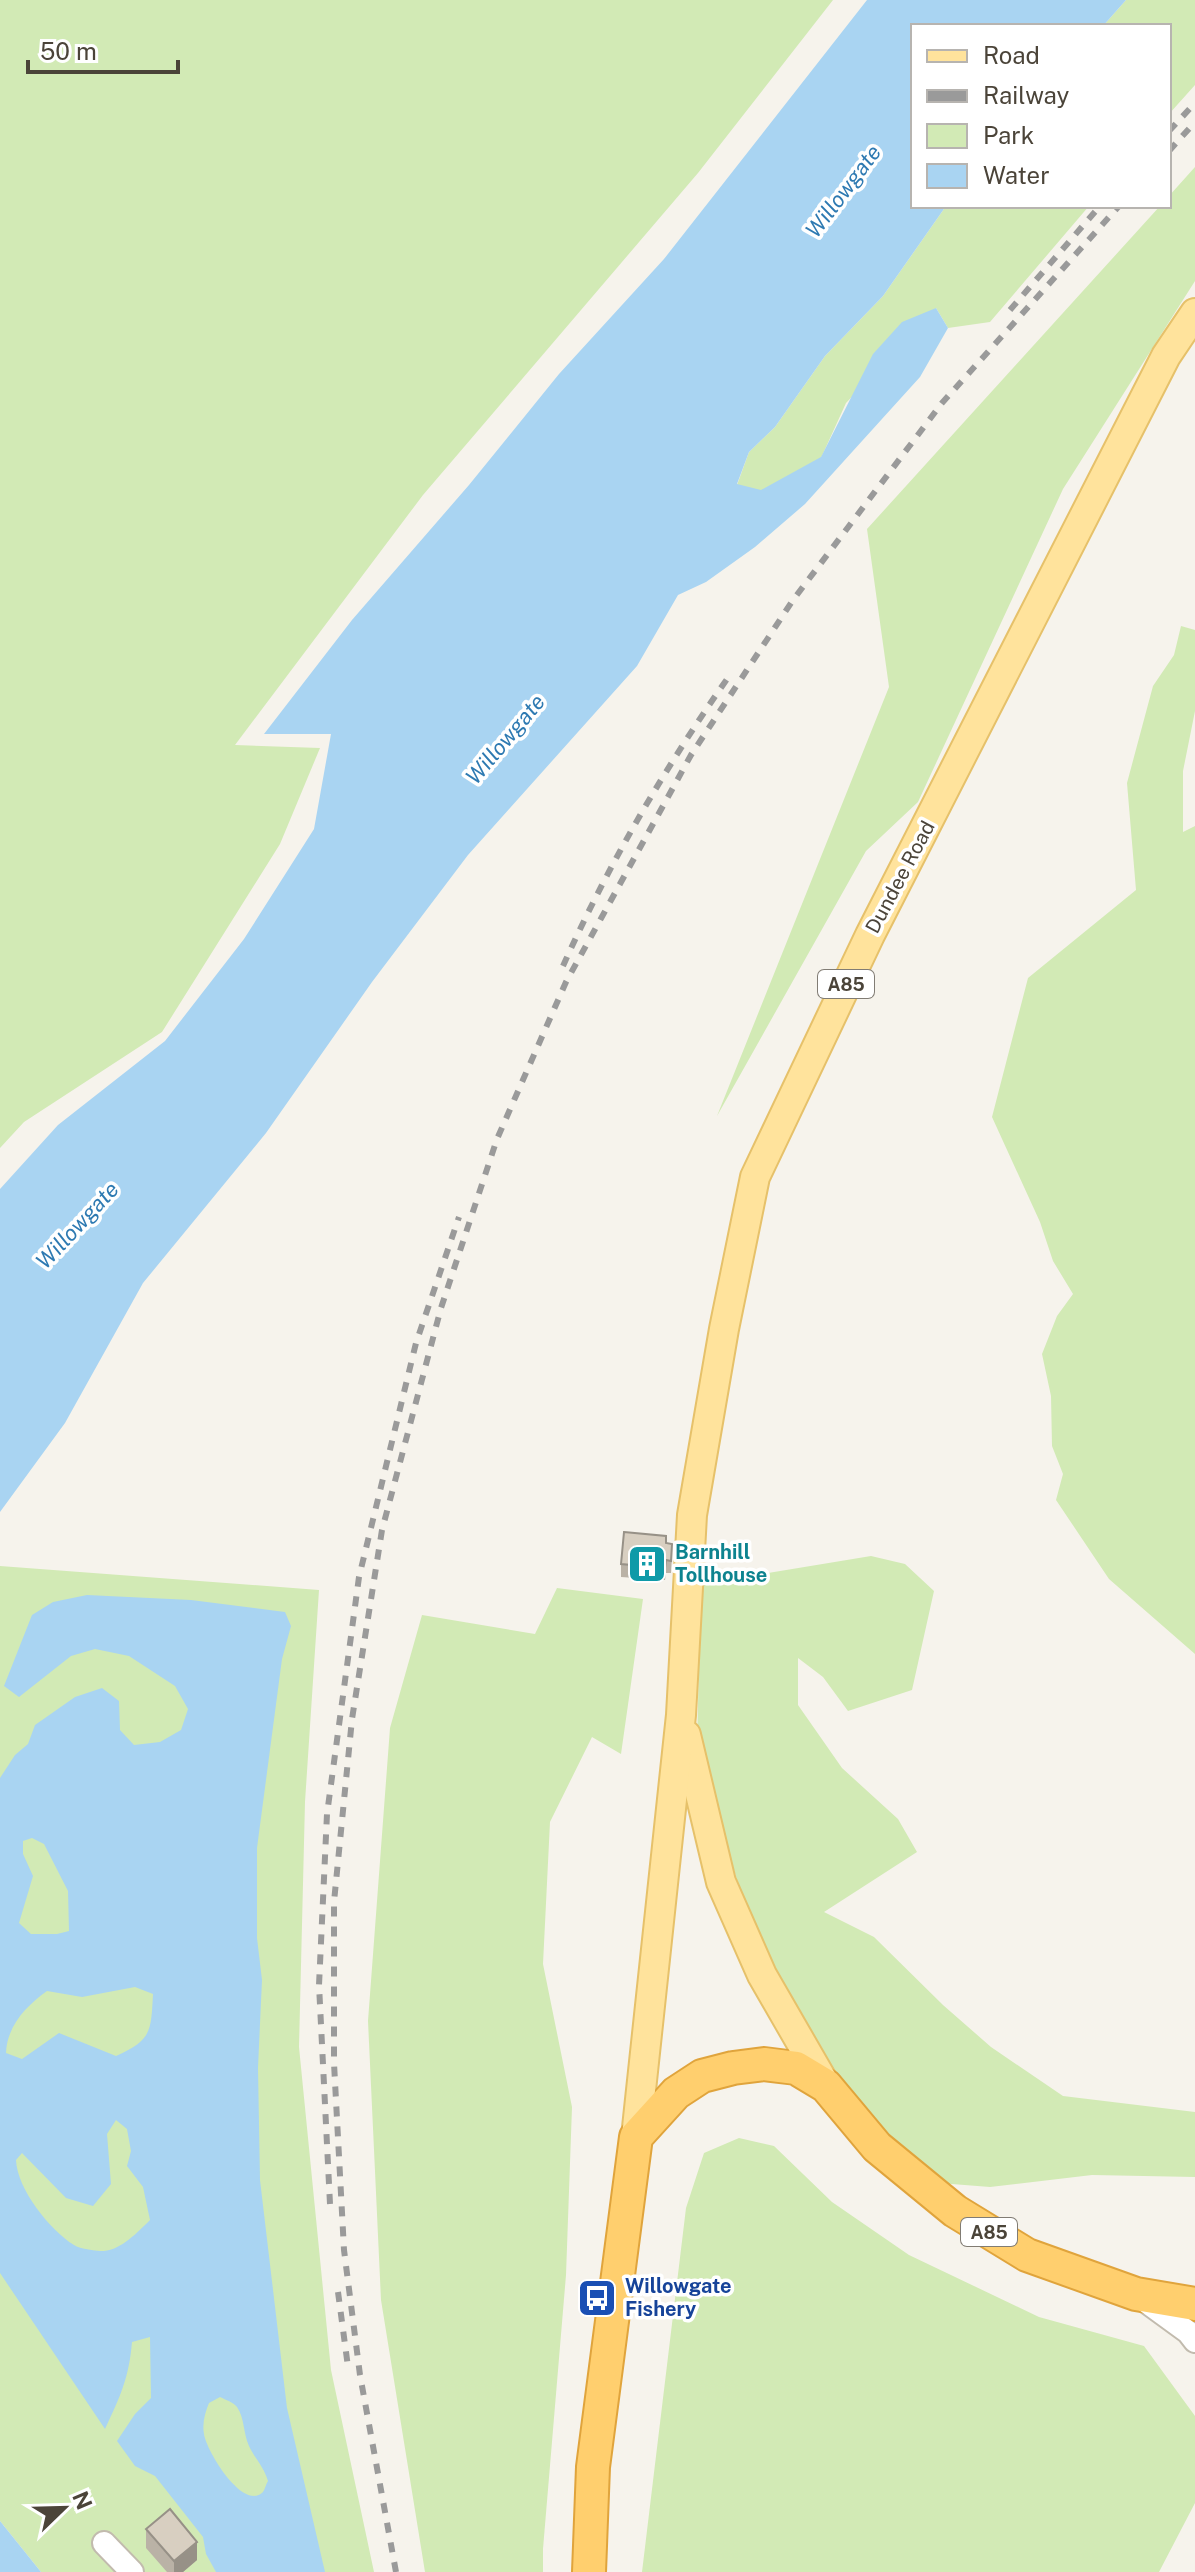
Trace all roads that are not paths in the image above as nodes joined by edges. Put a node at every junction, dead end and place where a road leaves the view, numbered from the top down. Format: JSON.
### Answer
{"nodes":[{"id":1,"x":1195,"y":313,"type":"edge"},
{"id":2,"x":681,"y":1715,"type":"junction"},
{"id":3,"x":826,"y":2086,"type":"junction"},
{"id":4,"x":636,"y":2137,"type":"junction"},
{"id":5,"x":1136,"y":2294,"type":"junction"},
{"id":6,"x":1195,"y":2304,"type":"edge"},
{"id":7,"x":1195,"y":2341,"type":"edge"},
{"id":8,"x":104,"y":2543,"type":"dead end"},
{"id":9,"x":132,"y":2572,"type":"edge"},
{"id":10,"x":589,"y":2572,"type":"edge"}],
"edges":[{"from":1,"to":2,"type":"main road","name":"Dundee Road","number":"A85"},
{"from":2,"to":3,"type":"main road","number":"A85"},
{"from":2,"to":4,"type":"main road","number":"A85"},
{"from":3,"to":4,"type":"highway"},
{"from":3,"to":5,"type":"highway","number":"A85"},
{"from":4,"to":10,"type":"highway","number":"A85"},
{"from":5,"to":6,"type":"highway","number":"A85"},
{"from":5,"to":7,"type":"lane"},
{"from":8,"to":9,"type":"lane"}]}
